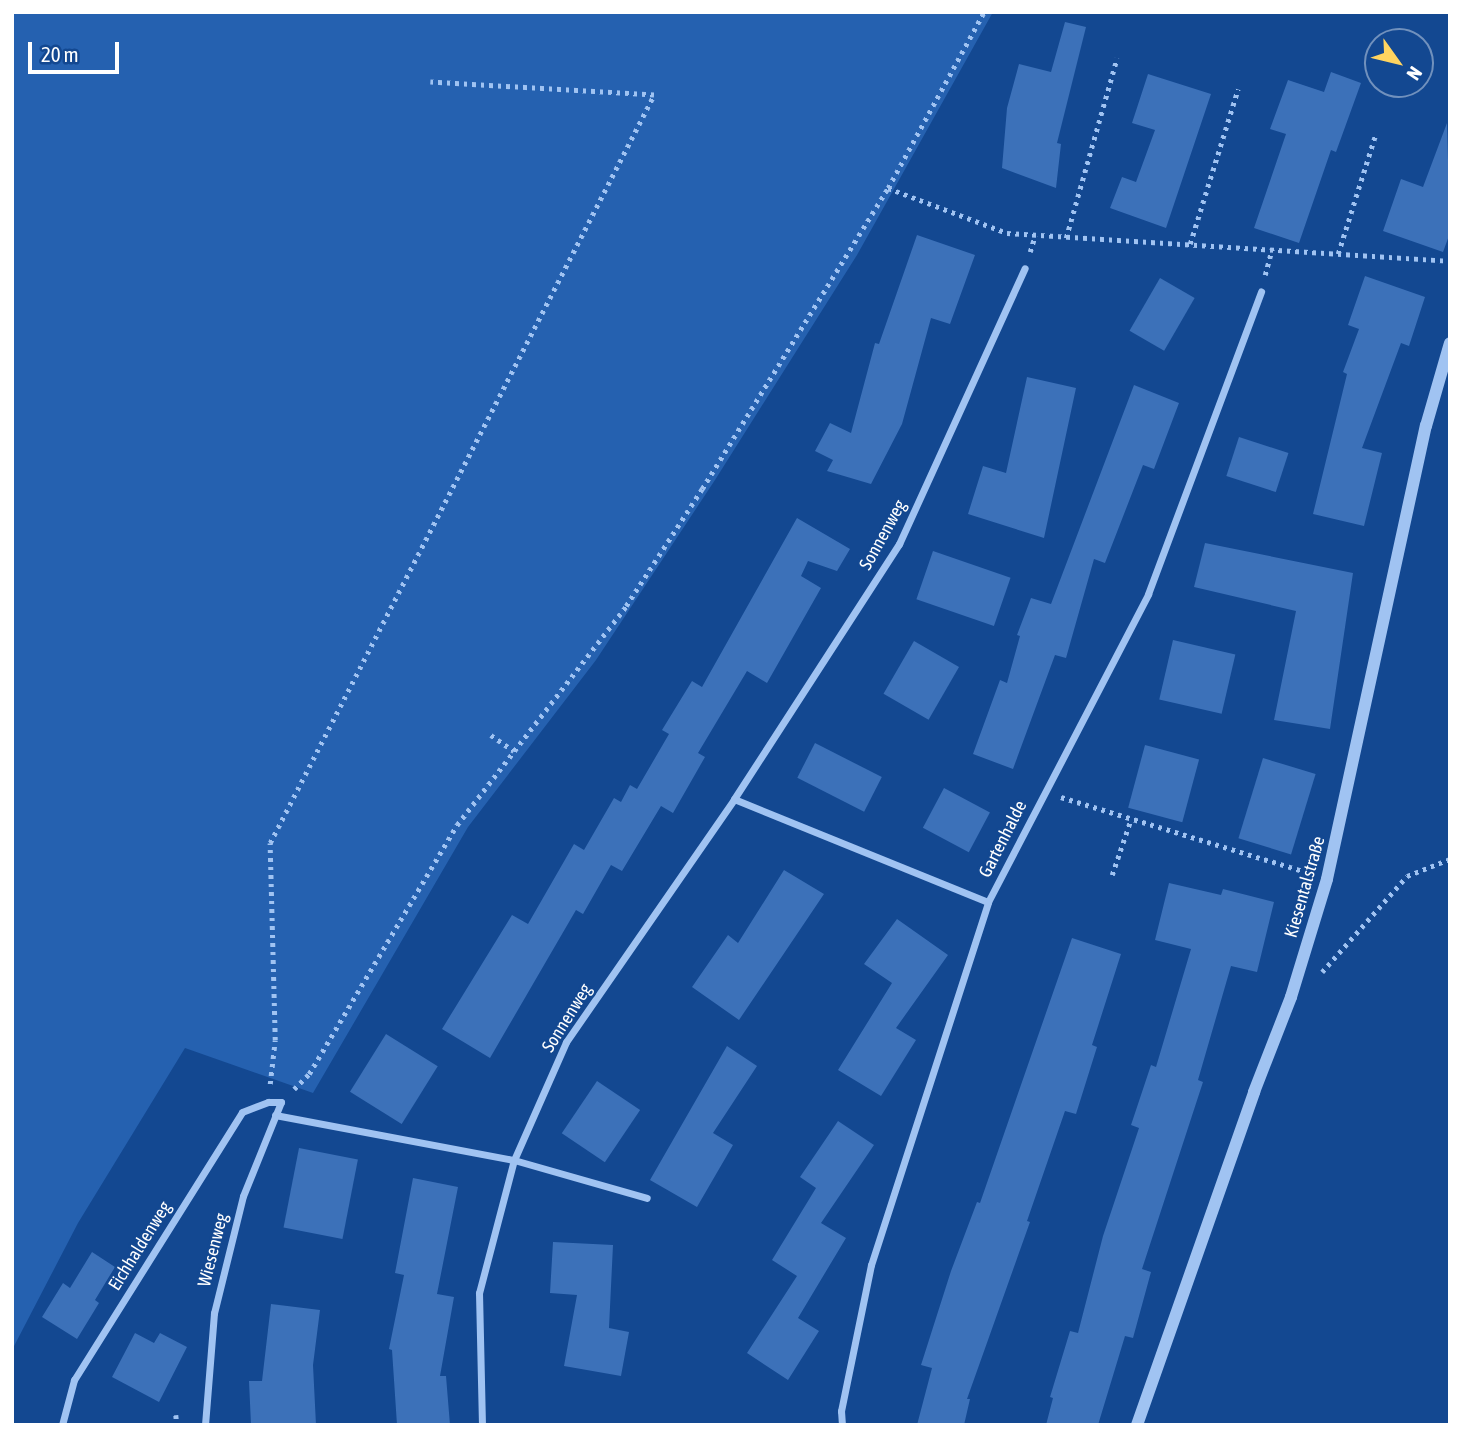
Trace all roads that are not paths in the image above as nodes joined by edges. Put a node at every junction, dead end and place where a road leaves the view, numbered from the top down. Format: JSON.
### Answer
{"nodes":[{"id":1,"x":1025,"y":268,"type":"dead end"},
{"id":2,"x":1261,"y":291,"type":"road end"},
{"id":3,"x":1450,"y":343,"type":"edge"},
{"id":4,"x":734,"y":799,"type":"junction"},
{"id":5,"x":988,"y":902,"type":"junction"},
{"id":6,"x":268,"y":1102,"type":"joint"},
{"id":7,"x":275,"y":1115,"type":"junction"},
{"id":8,"x":514,"y":1160,"type":"junction"},
{"id":9,"x":647,"y":1198,"type":"dead end"},
{"id":10,"x":61,"y":1425,"type":"edge"},
{"id":11,"x":205,"y":1425,"type":"edge"},
{"id":12,"x":482,"y":1425,"type":"edge"},
{"id":13,"x":842,"y":1425,"type":"edge"},
{"id":14,"x":1137,"y":1425,"type":"edge"}],
"edges":[{"from":1,"to":4,"type":"street","name":"Sonnenweg"},
{"from":2,"to":5,"type":"street","name":"Gartenhalde"},
{"from":3,"to":14,"type":"street","name":"Kiesentalstraße"},
{"from":4,"to":5,"type":"street"},
{"from":4,"to":8,"type":"street","name":"Sonnenweg"},
{"from":5,"to":13,"type":"street","name":"Gartenhalde"},
{"from":6,"to":7,"type":"street","name":"Wiesenweg"},
{"from":6,"to":10,"type":"street","name":"Eichhaldenweg"},
{"from":7,"to":8,"type":"street"},
{"from":7,"to":11,"type":"street","name":"Wiesenweg"},
{"from":8,"to":9,"type":"street"},
{"from":8,"to":12,"type":"street","name":"Sonnenweg"}]}
